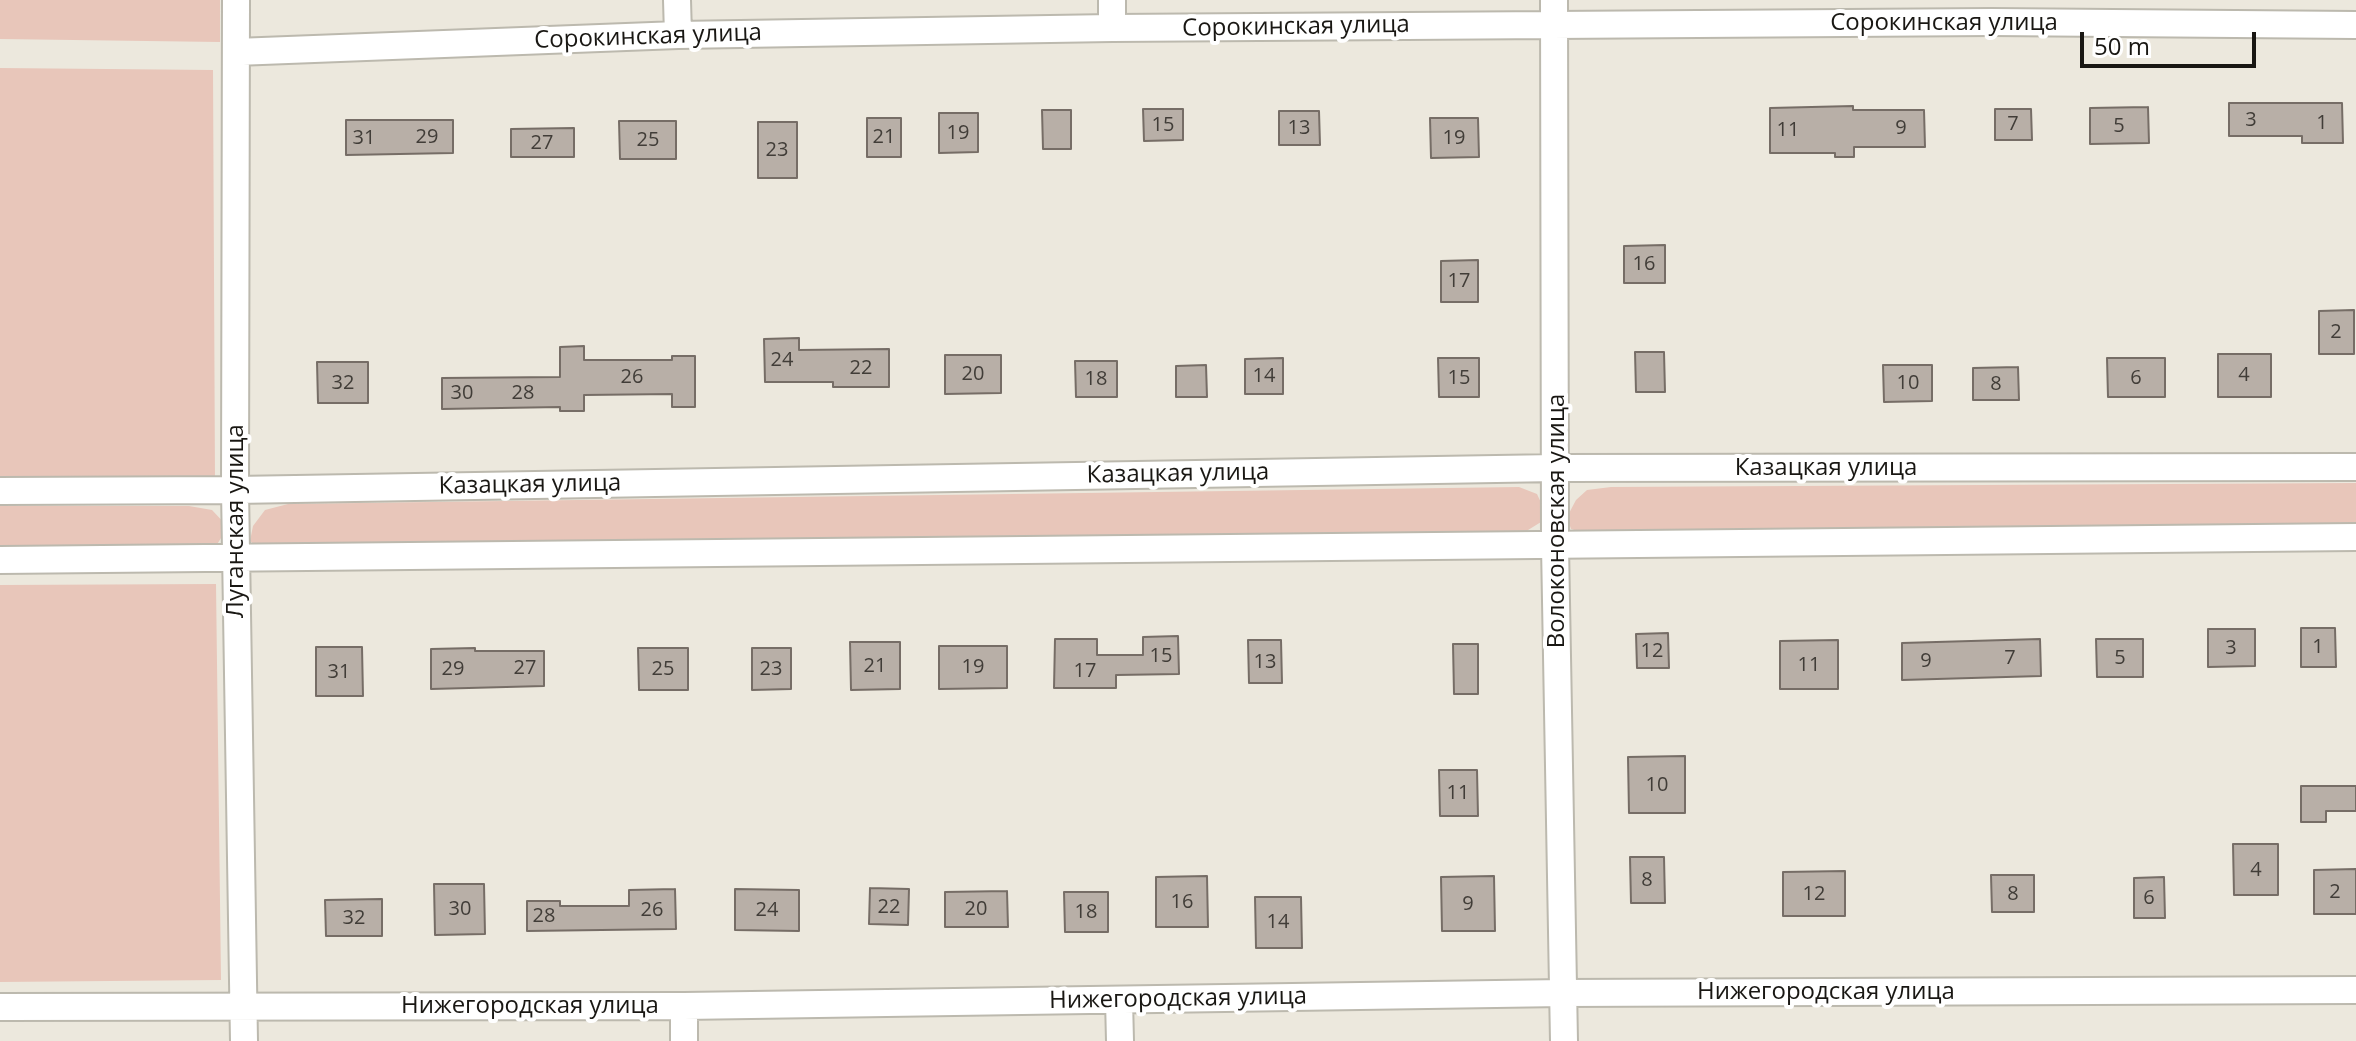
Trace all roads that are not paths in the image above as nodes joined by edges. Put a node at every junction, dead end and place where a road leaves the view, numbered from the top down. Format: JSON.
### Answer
{"nodes":[{"id":1,"x":236,"y":0,"type":"edge"},
{"id":2,"x":677,"y":0,"type":"edge"},
{"id":3,"x":1112,"y":0,"type":"edge"},
{"id":4,"x":1992,"y":11,"type":"edge"},
{"id":5,"x":1554,"y":12,"type":"edge"},
{"id":6,"x":2356,"y":25,"type":"edge"},
{"id":7,"x":1112,"y":28,"type":"junction"},
{"id":8,"x":678,"y":35,"type":"junction"},
{"id":9,"x":236,"y":52,"type":"junction"},
{"id":10,"x":2356,"y":467,"type":"edge"},
{"id":11,"x":1556,"y":468,"type":"junction"},
{"id":12,"x":235,"y":490,"type":"junction"},
{"id":13,"x":0,"y":491,"type":"edge"},
{"id":14,"x":2356,"y":537,"type":"edge"},
{"id":15,"x":1555,"y":546,"type":"junction"},
{"id":16,"x":235,"y":559,"type":"junction"},
{"id":17,"x":0,"y":560,"type":"edge"},
{"id":18,"x":2356,"y":990,"type":"edge"},
{"id":19,"x":1563,"y":993,"type":"junction"},
{"id":20,"x":1119,"y":1000,"type":"junction"},
{"id":21,"x":684,"y":1006,"type":"junction"},
{"id":22,"x":0,"y":1007,"type":"edge"},
{"id":23,"x":244,"y":1007,"type":"junction"},
{"id":24,"x":244,"y":1041,"type":"edge"},
{"id":25,"x":684,"y":1041,"type":"edge"},
{"id":26,"x":1120,"y":1041,"type":"edge"},
{"id":27,"x":1564,"y":1041,"type":"edge"}],
"edges":[{"from":1,"to":9,"type":"street","name":"Луганская улица"},
{"from":2,"to":8,"type":"street"},
{"from":3,"to":7,"type":"street"},
{"from":4,"to":5,"type":"street","name":"Сорокинская улица"},
{"from":4,"to":6,"type":"street","name":"Сорокинская улица"},
{"from":5,"to":7,"type":"street","name":"Сорокинская улица"},
{"from":5,"to":11,"type":"street","name":"Волоконовская улица"},
{"from":7,"to":8,"type":"street","name":"Сорокинская улица"},
{"from":8,"to":9,"type":"street","name":"Сорокинская улица"},
{"from":9,"to":12,"type":"street","name":"Луганская улица"},
{"from":10,"to":11,"type":"street","name":"Казацкая улица"},
{"from":11,"to":12,"type":"street","name":"Казацкая улица"},
{"from":11,"to":15,"type":"street","name":"Волоконовская улица"},
{"from":12,"to":13,"type":"street","name":"Казацкая улица"},
{"from":12,"to":16,"type":"street","name":"Луганская улица"},
{"from":14,"to":15,"type":"street"},
{"from":15,"to":16,"type":"street"},
{"from":15,"to":19,"type":"street","name":"Волоконовская улица"},
{"from":16,"to":17,"type":"street"},
{"from":16,"to":23,"type":"street","name":"Луганская улица"},
{"from":18,"to":19,"type":"street","name":"Нижегородская улица"},
{"from":19,"to":20,"type":"street","name":"Нижегородская улица"},
{"from":19,"to":27,"type":"street","name":"Волоконовская улица"},
{"from":20,"to":21,"type":"street","name":"Нижегородская улица"},
{"from":20,"to":26,"type":"street"},
{"from":21,"to":23,"type":"street","name":"Нижегородская улица"},
{"from":21,"to":25,"type":"street"},
{"from":22,"to":23,"type":"street","name":"Нижегородская улица"},
{"from":23,"to":24,"type":"street","name":"Луганская улица"}]}
